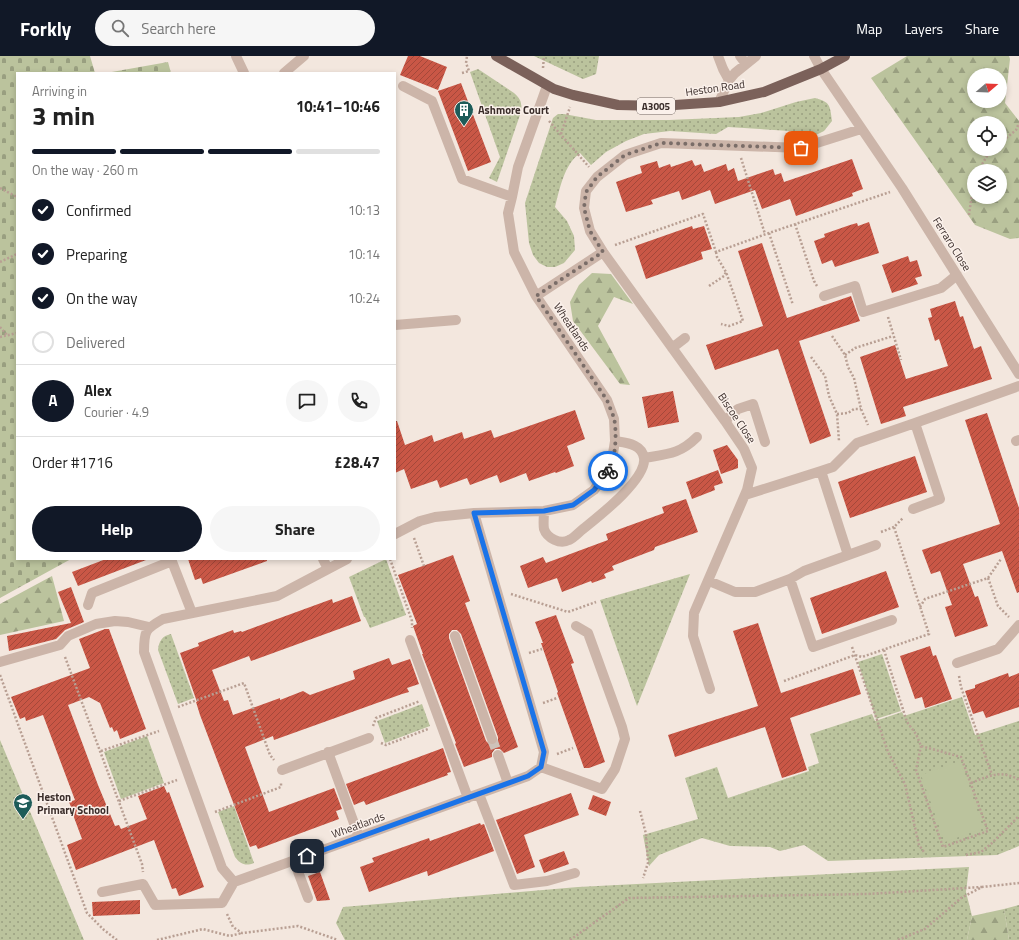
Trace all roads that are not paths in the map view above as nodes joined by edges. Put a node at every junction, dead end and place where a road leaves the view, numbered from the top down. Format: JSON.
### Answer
{"nodes":[{"id":1,"x":236,"y":56,"type":"edge"},
{"id":2,"x":304,"y":56,"type":"edge"},
{"id":3,"x":496,"y":56,"type":"edge"},
{"id":4,"x":718,"y":56,"type":"edge"},
{"id":5,"x":756,"y":56,"type":"edge"},
{"id":6,"x":814,"y":56,"type":"edge"},
{"id":7,"x":845,"y":56,"type":"edge"},
{"id":8,"x":743,"y":60,"type":"edge"},
{"id":9,"x":821,"y":69,"type":"junction"},
{"id":10,"x":244,"y":72,"type":"edge"},
{"id":11,"x":285,"y":72,"type":"edge"},
{"id":12,"x":729,"y":80,"type":"junction"},
{"id":13,"x":403,"y":86,"type":"dead end"},
{"id":14,"x":547,"y":86,"type":"junction"},
{"id":15,"x":719,"y":102,"type":"junction"},
{"id":16,"x":861,"y":129,"type":"junction"},
{"id":17,"x":512,"y":197,"type":"junction"},
{"id":18,"x":603,"y":252,"type":"junction"},
{"id":19,"x":957,"y":275,"type":"junction"},
{"id":20,"x":536,"y":296,"type":"junction"},
{"id":21,"x":824,"y":296,"type":"road end"},
{"id":22,"x":456,"y":320,"type":"dead end"},
{"id":23,"x":396,"y":325,"type":"edge"},
{"id":24,"x":685,"y":338,"type":"dead end"},
{"id":25,"x":672,"y":348,"type":"junction"},
{"id":26,"x":1019,"y":374,"type":"edge"},
{"id":27,"x":1019,"y":386,"type":"edge"},
{"id":28,"x":725,"y":421,"type":"junction"},
{"id":29,"x":915,"y":423,"type":"junction"},
{"id":30,"x":697,"y":437,"type":"dead end"},
{"id":31,"x":615,"y":441,"type":"junction"},
{"id":32,"x":765,"y":442,"type":"dead end"},
{"id":33,"x":644,"y":458,"type":"junction"},
{"id":34,"x":821,"y":471,"type":"junction"},
{"id":35,"x":745,"y":495,"type":"junction"},
{"id":36,"x":913,"y":509,"type":"road end"},
{"id":37,"x":544,"y":511,"type":"junction"},
{"id":38,"x":474,"y":513,"type":"junction"},
{"id":39,"x":396,"y":533,"type":"edge"},
{"id":40,"x":876,"y":545,"type":"dead end"},
{"id":41,"x":848,"y":555,"type":"junction"},
{"id":42,"x":172,"y":560,"type":"edge"},
{"id":43,"x":324,"y":560,"type":"edge"},
{"id":44,"x":345,"y":560,"type":"edge"},
{"id":45,"x":328,"y":569,"type":"junction"},
{"id":46,"x":790,"y":579,"type":"junction"},
{"id":47,"x":709,"y":581,"type":"junction"},
{"id":48,"x":88,"y":605,"type":"dead end"},
{"id":49,"x":192,"y":613,"type":"junction"},
{"id":50,"x":892,"y":620,"type":"dead end"},
{"id":51,"x":1018,"y":625,"type":"edge"},
{"id":52,"x":576,"y":626,"type":"dead end"},
{"id":53,"x":148,"y":627,"type":"junction"},
{"id":54,"x":455,"y":636,"type":"dead end"},
{"id":55,"x":410,"y":640,"type":"road end"},
{"id":56,"x":0,"y":662,"type":"edge"},
{"id":57,"x":957,"y":663,"type":"road end"},
{"id":58,"x":710,"y":689,"type":"dead end"},
{"id":59,"x":369,"y":738,"type":"road end"},
{"id":60,"x":492,"y":739,"type":"tunnel mouth"},
{"id":61,"x":328,"y":752,"type":"junction"},
{"id":62,"x":498,"y":755,"type":"tunnel mouth"},
{"id":63,"x":541,"y":767,"type":"junction"},
{"id":64,"x":282,"y":770,"type":"road end"},
{"id":65,"x":508,"y":783,"type":"junction"},
{"id":66,"x":479,"y":794,"type":"junction"},
{"id":67,"x":468,"y":798,"type":"junction"},
{"id":68,"x":359,"y":837,"type":"junction"},
{"id":69,"x":294,"y":861,"type":"junction"},
{"id":70,"x":575,"y":873,"type":"dead end"},
{"id":71,"x":234,"y":882,"type":"junction"},
{"id":72,"x":102,"y":892,"type":"dead end"},
{"id":73,"x":308,"y":898,"type":"dead end"}],
"edges":[{"from":1,"to":10,"type":"street"},
{"from":2,"to":11,"type":"street"},
{"from":3,"to":14,"type":"main road","name":"Heston Road","number":"A3005"},
{"from":4,"to":12,"type":"street"},
{"from":5,"to":8,"type":"street"},
{"from":6,"to":9,"type":"street","name":"Ferraro Close"},
{"from":7,"to":9,"type":"main road","name":"Heston Road","number":"A3005"},
{"from":8,"to":12,"type":"street"},
{"from":9,"to":15,"type":"main road","name":"Heston Road","number":"A3005"},
{"from":9,"to":16,"type":"street","name":"Ferraro Close"},
{"from":12,"to":15,"type":"street"},
{"from":13,"to":17,"type":"street"},
{"from":14,"to":15,"type":"main road","name":"Heston Road","number":"A3005"},
{"from":14,"to":17,"type":"street","name":"Wheatlands"},
{"from":16,"to":18,"type":"street","name":"Biscoe Close"},
{"from":16,"to":19,"type":"street","name":"Ferraro Close"},
{"from":17,"to":20,"type":"street","name":"Wheatlands"},
{"from":18,"to":20,"type":"street"},
{"from":18,"to":25,"type":"street","name":"Biscoe Close"},
{"from":19,"to":21,"type":"street"},
{"from":19,"to":26,"type":"street","name":"Ferraro Close"},
{"from":20,"to":31,"type":"street","name":"Wheatlands"},
{"from":22,"to":23,"type":"street"},
{"from":24,"to":25,"type":"street"},
{"from":25,"to":28,"type":"street","name":"Biscoe Close"},
{"from":27,"to":29,"type":"street"},
{"from":28,"to":32,"type":"street"},
{"from":28,"to":35,"type":"street","name":"Biscoe Close"},
{"from":29,"to":34,"type":"street"},
{"from":29,"to":36,"type":"street"},
{"from":30,"to":33,"type":"street"},
{"from":31,"to":33,"type":"street"},
{"from":31,"to":37,"type":"street","name":"Wheatlands"},
{"from":33,"to":37,"type":"street"},
{"from":34,"to":35,"type":"street"},
{"from":34,"to":41,"type":"street"},
{"from":35,"to":47,"type":"street","name":"Biscoe Close"},
{"from":37,"to":38,"type":"street","name":"Wheatlands"},
{"from":38,"to":39,"type":"street","name":"Wheatlands"},
{"from":38,"to":63,"type":"street"},
{"from":40,"to":41,"type":"street"},
{"from":41,"to":46,"type":"street"},
{"from":42,"to":48,"type":"street"},
{"from":42,"to":49,"type":"street"},
{"from":43,"to":45,"type":"street"},
{"from":44,"to":45,"type":"street"},
{"from":45,"to":49,"type":"street"},
{"from":46,"to":47,"type":"street"},
{"from":46,"to":50,"type":"street"},
{"from":47,"to":58,"type":"street","name":"Biscoe Close"},
{"from":49,"to":53,"type":"street"},
{"from":51,"to":57,"type":"street"},
{"from":52,"to":63,"type":"street"},
{"from":53,"to":56,"type":"street"},
{"from":53,"to":71,"type":"street"},
{"from":54,"to":60,"type":"street"},
{"from":55,"to":67,"type":"street"},
{"from":59,"to":61,"type":"street"},
{"from":61,"to":64,"type":"street"},
{"from":61,"to":68,"type":"street"},
{"from":62,"to":65,"type":"street"},
{"from":63,"to":65,"type":"street","name":"Wheatlands"},
{"from":65,"to":66,"type":"street","name":"Wheatlands"},
{"from":66,"to":67,"type":"street","name":"Wheatlands"},
{"from":66,"to":70,"type":"street"},
{"from":67,"to":68,"type":"street","name":"Wheatlands"},
{"from":68,"to":69,"type":"street","name":"Wheatlands"},
{"from":69,"to":71,"type":"street","name":"Wheatlands"},
{"from":69,"to":73,"type":"street"},
{"from":71,"to":72,"type":"street"}]}
